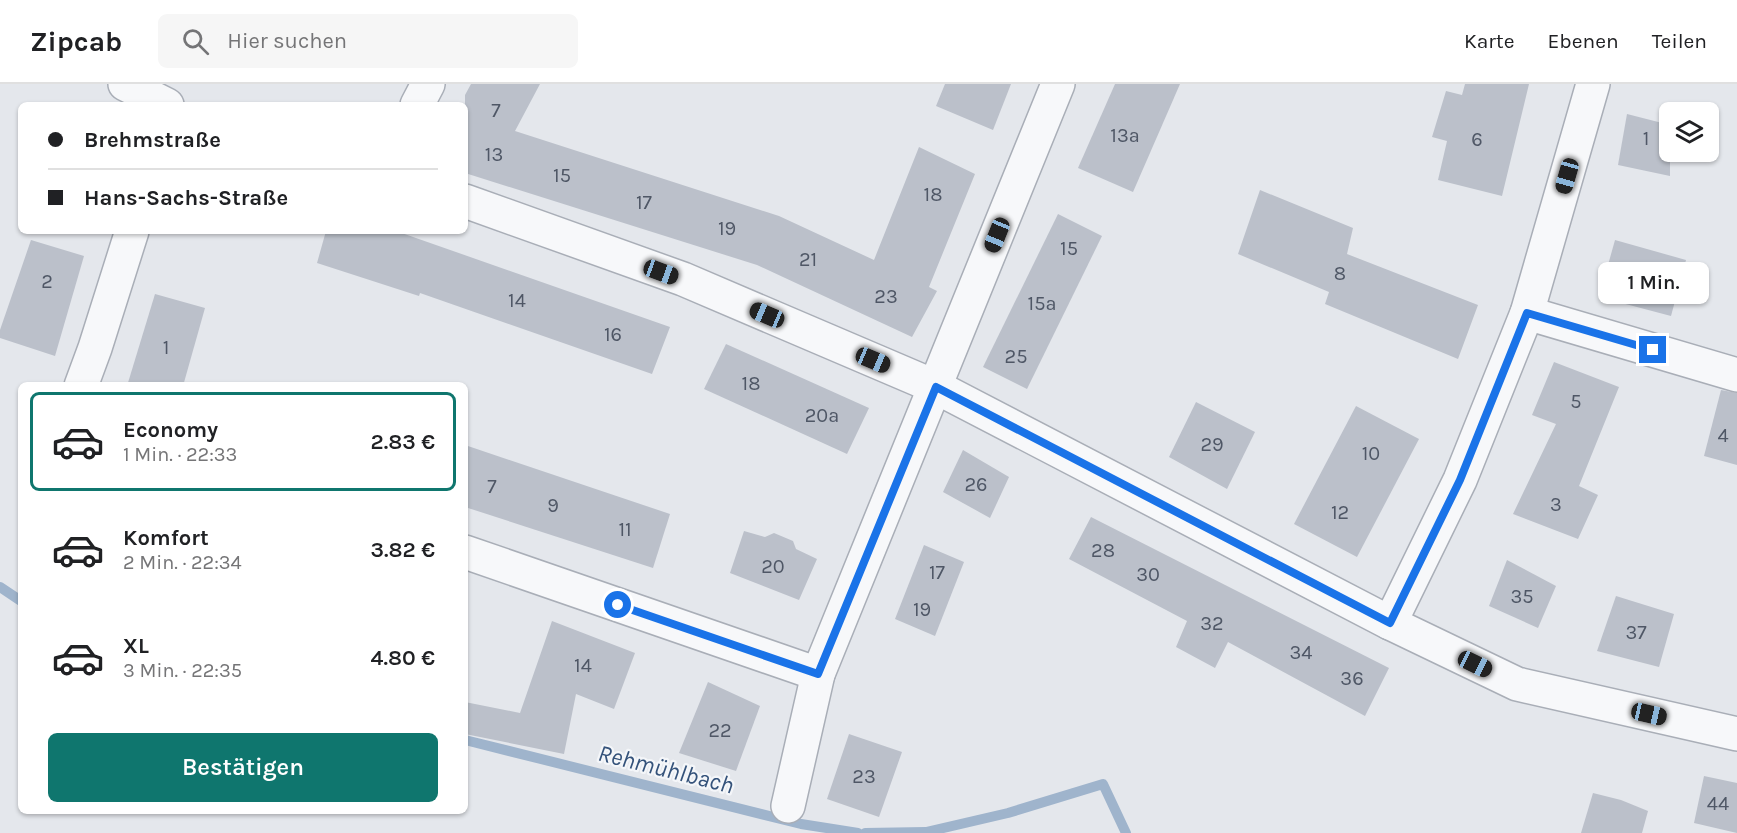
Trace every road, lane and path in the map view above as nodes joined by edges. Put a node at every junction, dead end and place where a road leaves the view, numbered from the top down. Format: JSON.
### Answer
{"nodes":[{"id":1,"x":125,"y":84,"type":"edge"},
{"id":2,"x":428,"y":84,"type":"edge"},
{"id":3,"x":1058,"y":84,"type":"edge"},
{"id":4,"x":1593,"y":84,"type":"edge"},
{"id":5,"x":161,"y":102,"type":"edge"},
{"id":6,"x":419,"y":102,"type":"edge"},
{"id":7,"x":468,"y":202,"type":"edge"},
{"id":8,"x":131,"y":234,"type":"edge"},
{"id":9,"x":1527,"y":313,"type":"junction"},
{"id":10,"x":1737,"y":375,"type":"edge"},
{"id":11,"x":82,"y":382,"type":"edge"},
{"id":12,"x":936,"y":387,"type":"junction"},
{"id":13,"x":468,"y":553,"type":"edge"},
{"id":14,"x":1390,"y":623,"type":"junction"},
{"id":15,"x":818,"y":674,"type":"junction"},
{"id":16,"x":1737,"y":734,"type":"edge"},
{"id":17,"x":788,"y":806,"type":"dead end"}],
"edges":[{"from":1,"to":5,"type":"street"},
{"from":2,"to":6,"type":"street"},
{"from":3,"to":12,"type":"street"},
{"from":4,"to":9,"type":"street"},
{"from":7,"to":12,"type":"street"},
{"from":8,"to":11,"type":"street"},
{"from":9,"to":10,"type":"street"},
{"from":9,"to":14,"type":"street"},
{"from":12,"to":14,"type":"street"},
{"from":12,"to":15,"type":"street"},
{"from":13,"to":15,"type":"street"},
{"from":14,"to":16,"type":"street"},
{"from":15,"to":17,"type":"street"}]}
